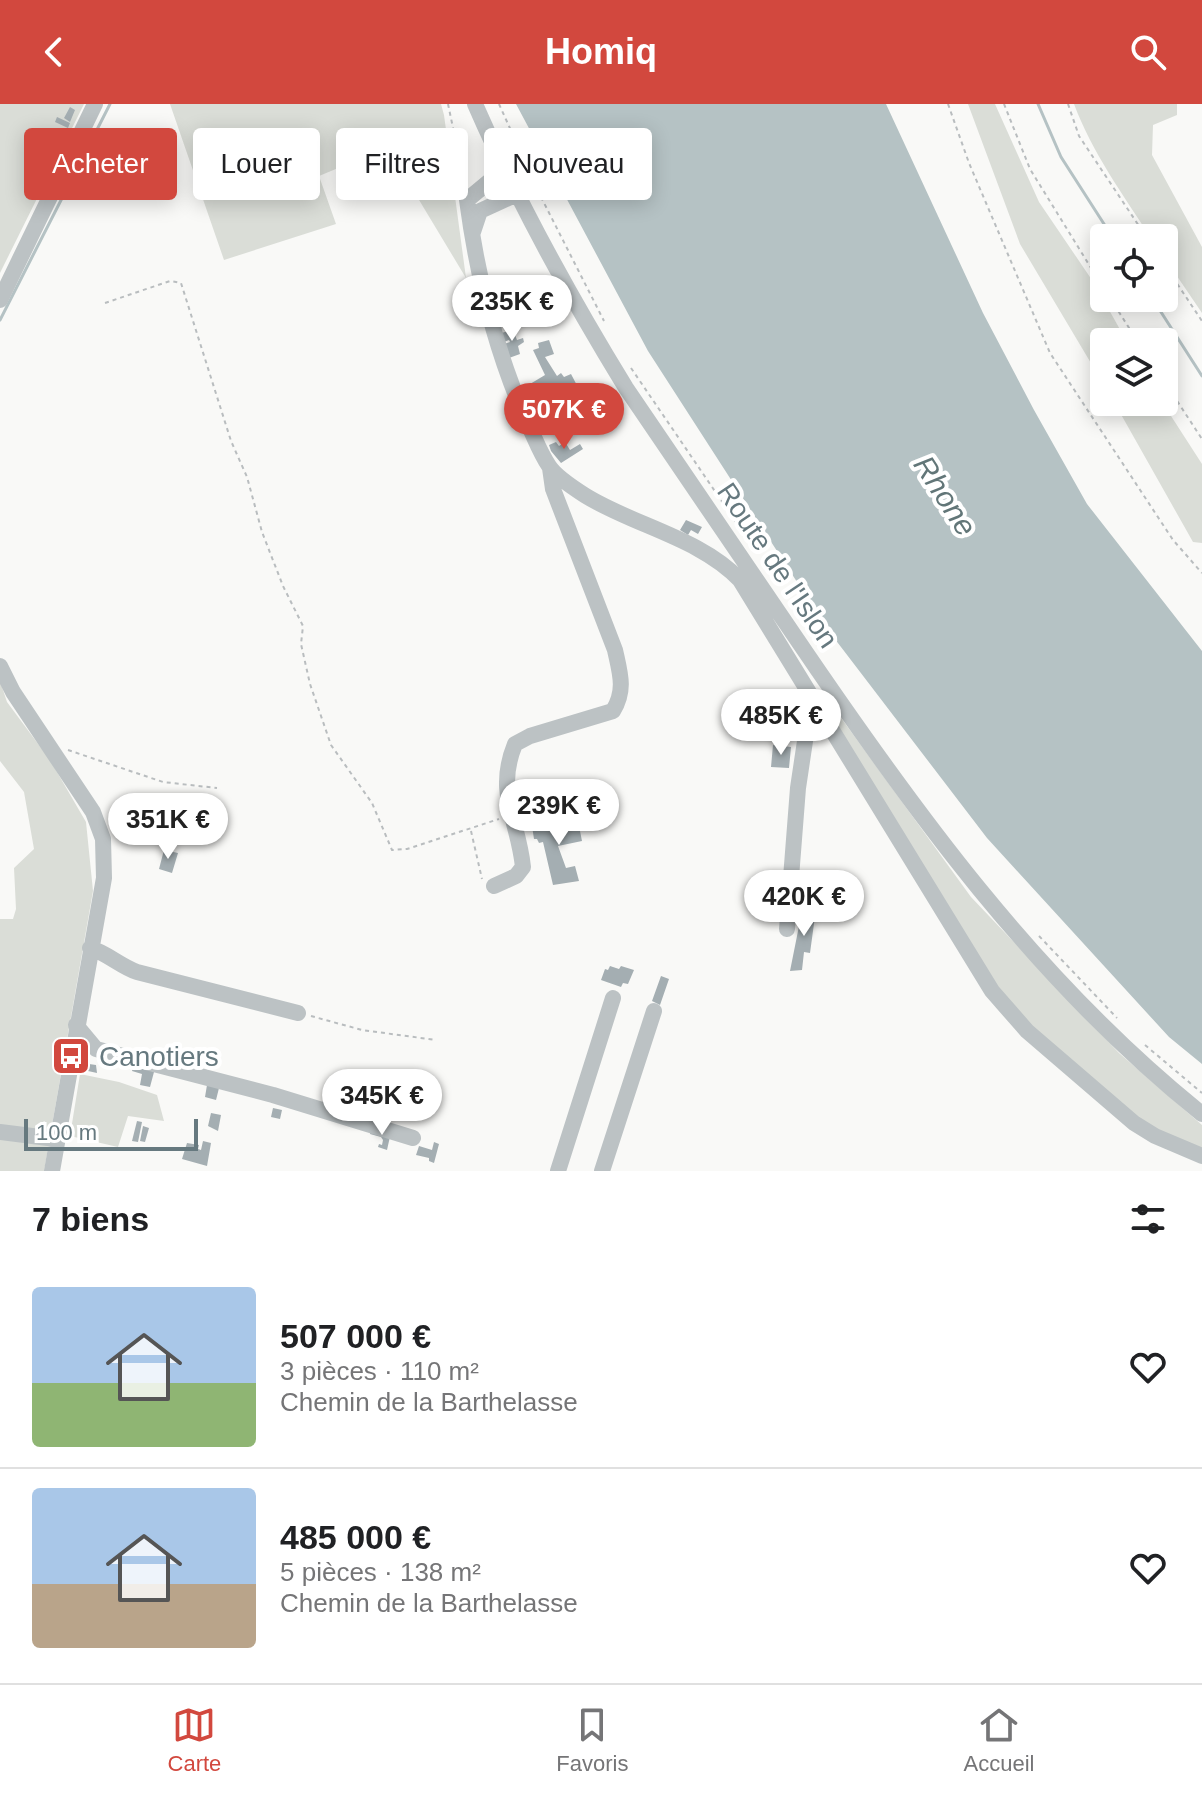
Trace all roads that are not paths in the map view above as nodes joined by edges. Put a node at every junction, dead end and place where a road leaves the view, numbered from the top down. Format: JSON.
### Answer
{"nodes":[{"id":1,"x":95,"y":104,"type":"edge"},
{"id":2,"x":475,"y":104,"type":"edge"},
{"id":3,"x":486,"y":128,"type":"edge"},
{"id":4,"x":484,"y":186,"type":"edge"},
{"id":5,"x":520,"y":201,"type":"joint"},
{"id":6,"x":472,"y":238,"type":"junction"},
{"id":7,"x":2,"y":295,"type":"edge"},
{"id":8,"x":550,"y":468,"type":"junction"},
{"id":9,"x":0,"y":666,"type":"edge"},
{"id":10,"x":816,"y":706,"type":"junction"},
{"id":11,"x":494,"y":886,"type":"road end"},
{"id":12,"x":787,"y":929,"type":"dead end"},
{"id":13,"x":90,"y":948,"type":"junction"},
{"id":14,"x":613,"y":998,"type":"dead end"},
{"id":15,"x":654,"y":1011,"type":"dead end"},
{"id":16,"x":298,"y":1013,"type":"road end"},
{"id":17,"x":76,"y":1025,"type":"junction"},
{"id":18,"x":1202,"y":1114,"type":"edge"},
{"id":19,"x":0,"y":1132,"type":"edge"},
{"id":20,"x":413,"y":1138,"type":"dead end"},
{"id":21,"x":56,"y":1139,"type":"junction"},
{"id":22,"x":1202,"y":1156,"type":"edge"},
{"id":23,"x":52,"y":1171,"type":"edge"},
{"id":24,"x":558,"y":1171,"type":"edge"},
{"id":25,"x":602,"y":1171,"type":"edge"}],
"edges":[{"from":1,"to":7,"type":"street"},
{"from":2,"to":3,"type":"street","name":"Route de l'Islon"},
{"from":4,"to":6,"type":"street"},
{"from":5,"to":6,"type":"street"},
{"from":5,"to":18,"type":"street","name":"Route de l'Islon"},
{"from":6,"to":8,"type":"street"},
{"from":8,"to":10,"type":"street"},
{"from":8,"to":11,"type":"street"},
{"from":9,"to":13,"type":"street"},
{"from":10,"to":12,"type":"street"},
{"from":10,"to":22,"type":"street"},
{"from":13,"to":16,"type":"street"},
{"from":13,"to":17,"type":"street"},
{"from":14,"to":24,"type":"street"},
{"from":15,"to":25,"type":"street"},
{"from":17,"to":20,"type":"street"},
{"from":17,"to":21,"type":"street"},
{"from":19,"to":21,"type":"street"},
{"from":21,"to":23,"type":"street"}]}
